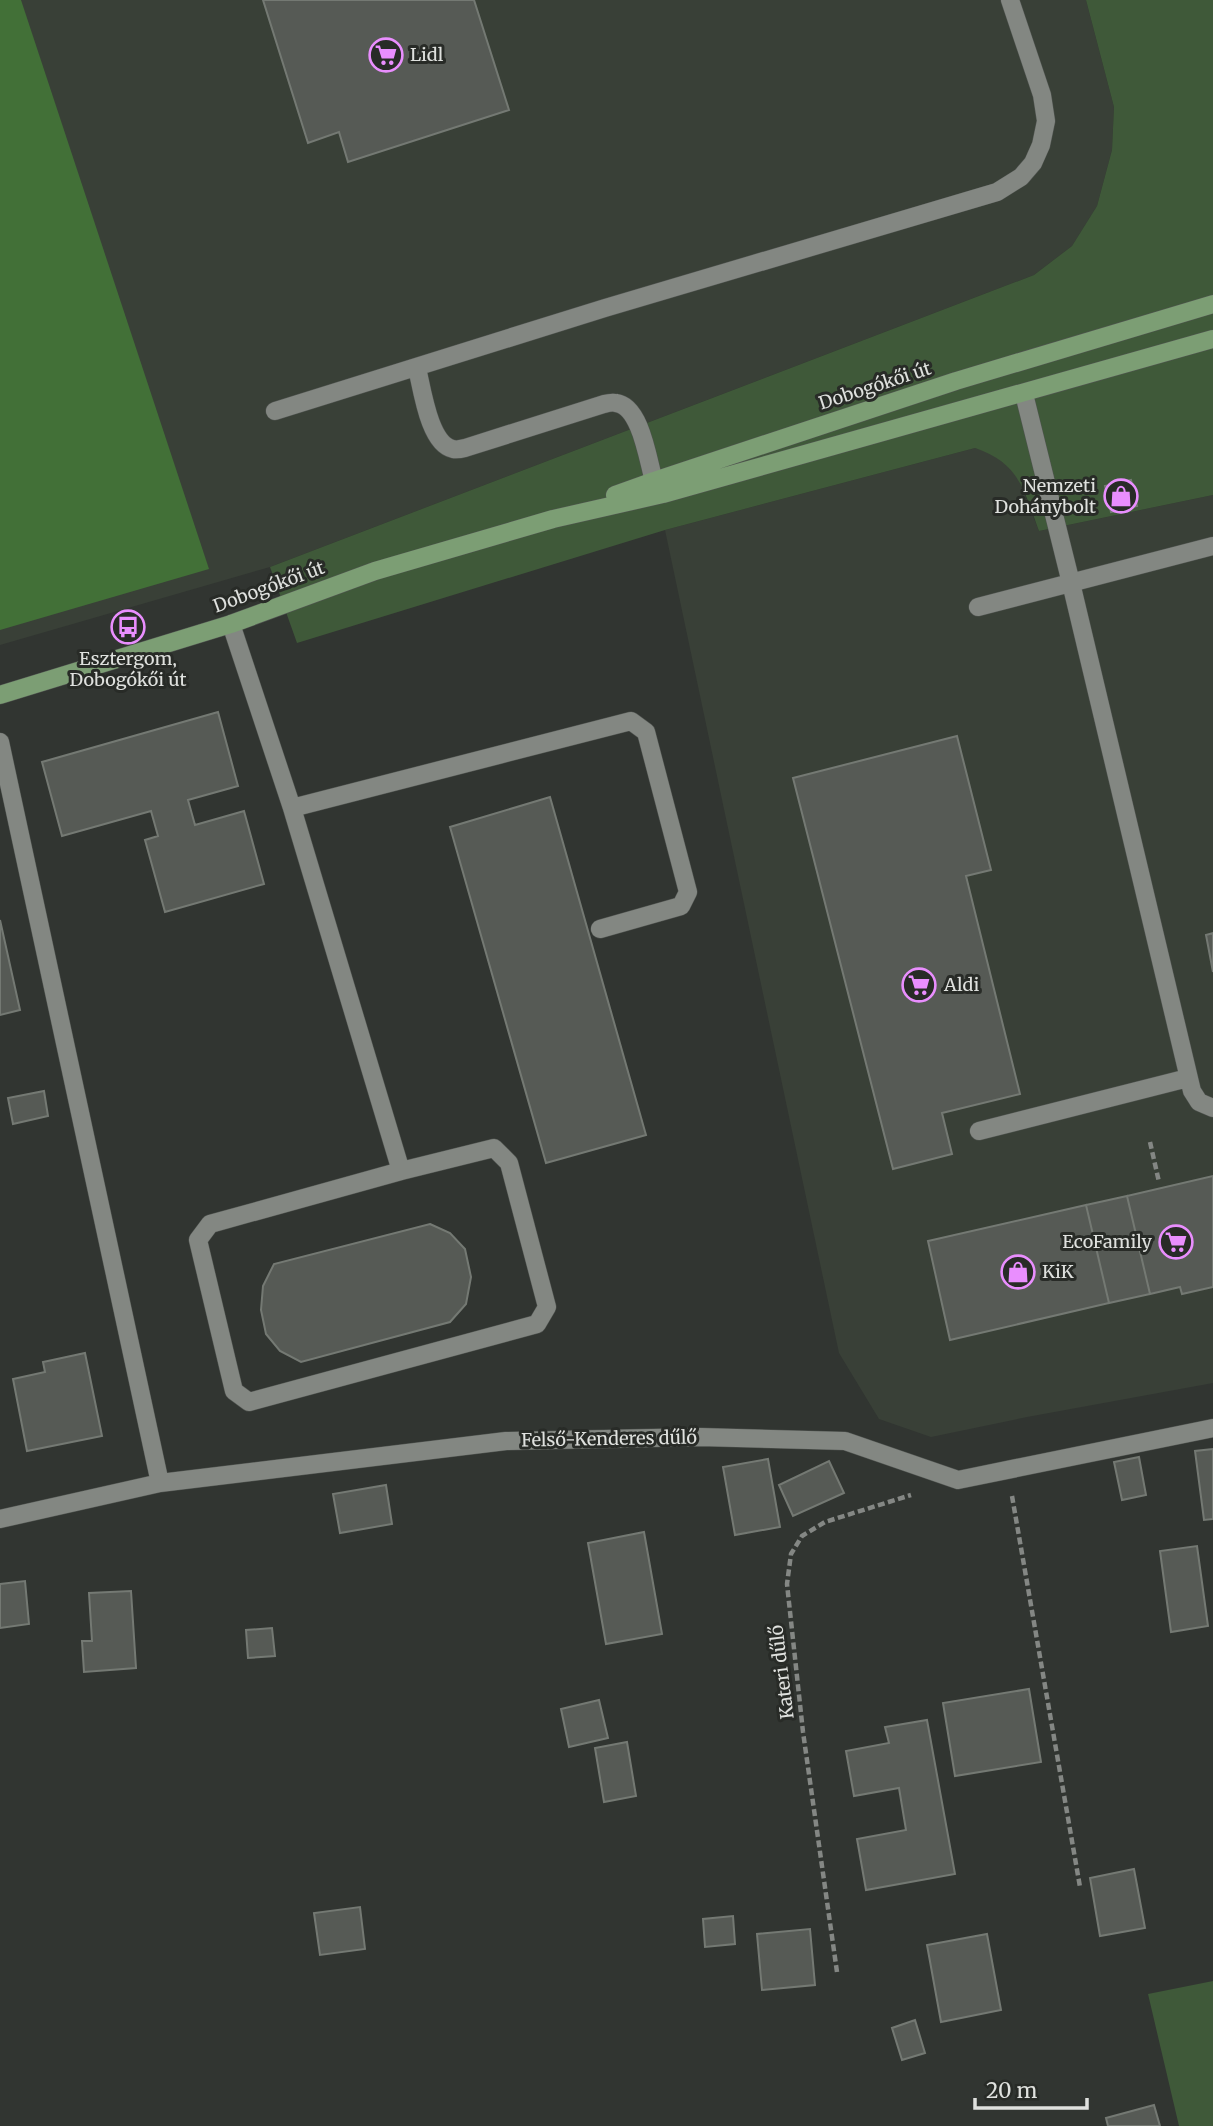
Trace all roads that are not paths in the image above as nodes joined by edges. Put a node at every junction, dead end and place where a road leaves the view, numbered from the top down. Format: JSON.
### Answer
{"nodes":[{"id":1,"x":1010,"y":0,"type":"edge"},
{"id":2,"x":1213,"y":304,"type":"edge"},
{"id":3,"x":1213,"y":339,"type":"edge"},
{"id":4,"x":417,"y":368,"type":"junction"},
{"id":5,"x":1024,"y":394,"type":"junction"},
{"id":6,"x":275,"y":411,"type":"dead end"},
{"id":7,"x":654,"y":481,"type":"junction"},
{"id":8,"x":553,"y":519,"type":"junction"},
{"id":9,"x":1213,"y":546,"type":"edge"},
{"id":10,"x":1071,"y":583,"type":"junction"},
{"id":11,"x":978,"y":607,"type":"dead end"},
{"id":12,"x":231,"y":624,"type":"junction"},
{"id":13,"x":0,"y":695,"type":"edge"},
{"id":14,"x":0,"y":742,"type":"edge"},
{"id":15,"x":292,"y":808,"type":"junction"},
{"id":16,"x":600,"y":929,"type":"dead end"},
{"id":17,"x":1188,"y":1078,"type":"junction"},
{"id":18,"x":1213,"y":1108,"type":"edge"},
{"id":19,"x":979,"y":1132,"type":"dead end"},
{"id":20,"x":401,"y":1171,"type":"junction"},
{"id":21,"x":1213,"y":1428,"type":"edge"},
{"id":22,"x":160,"y":1483,"type":"junction"},
{"id":23,"x":0,"y":1519,"type":"edge"}],
"edges":[{"from":1,"to":4,"type":"street"},
{"from":2,"to":7,"type":"main road","name":"Dobogókői út"},
{"from":3,"to":5,"type":"main road","name":"Dobogókői út"},
{"from":4,"to":6,"type":"street"},
{"from":4,"to":7,"type":"street"},
{"from":5,"to":8,"type":"main road","name":"Dobogókői út"},
{"from":5,"to":10,"type":"street"},
{"from":7,"to":8,"type":"main road","name":"Dobogókői út"},
{"from":8,"to":12,"type":"main road","name":"Dobogókői út"},
{"from":9,"to":10,"type":"street"},
{"from":10,"to":11,"type":"street"},
{"from":10,"to":17,"type":"street"},
{"from":12,"to":13,"type":"main road","name":"Dobogókői út"},
{"from":12,"to":15,"type":"street"},
{"from":14,"to":22,"type":"street"},
{"from":15,"to":16,"type":"street"},
{"from":15,"to":20,"type":"street"},
{"from":17,"to":18,"type":"street"},
{"from":17,"to":19,"type":"street"},
{"from":20,"to":20,"type":"street"},
{"from":21,"to":22,"type":"street","name":"Felső-Kenderes dűlő"},
{"from":22,"to":23,"type":"street","name":"Felső-Kenderes dűlő"}]}
